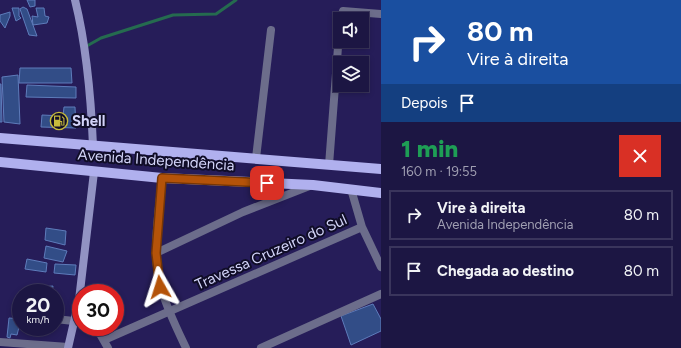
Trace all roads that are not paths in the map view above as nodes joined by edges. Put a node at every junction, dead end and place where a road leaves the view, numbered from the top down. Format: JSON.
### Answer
{"nodes":[{"id":1,"x":75,"y":0,"type":"edge"},
{"id":2,"x":343,"y":12,"type":"edge"},
{"id":3,"x":356,"y":12,"type":"edge"},
{"id":4,"x":369,"y":13,"type":"edge"},
{"id":5,"x":381,"y":14,"type":"edge"},
{"id":6,"x":271,"y":30,"type":"dead end"},
{"id":7,"x":338,"y":48,"type":"edge"},
{"id":8,"x":0,"y":138,"type":"edge"},
{"id":9,"x":93,"y":146,"type":"junction"},
{"id":10,"x":256,"y":158,"type":"junction"},
{"id":11,"x":0,"y":162,"type":"edge"},
{"id":12,"x":329,"y":165,"type":"junction"},
{"id":13,"x":381,"y":169,"type":"edge"},
{"id":14,"x":94,"y":172,"type":"junction"},
{"id":15,"x":162,"y":178,"type":"junction"},
{"id":16,"x":313,"y":185,"type":"junction"},
{"id":17,"x":351,"y":189,"type":"junction"},
{"id":18,"x":381,"y":193,"type":"edge"},
{"id":19,"x":362,"y":227,"type":"junction"},
{"id":20,"x":156,"y":253,"type":"junction"},
{"id":21,"x":381,"y":267,"type":"edge"},
{"id":22,"x":82,"y":284,"type":"edge"},
{"id":23,"x":381,"y":294,"type":"edge"},
{"id":24,"x":169,"y":313,"type":"junction"},
{"id":25,"x":72,"y":330,"type":"edge"},
{"id":26,"x":102,"y":336,"type":"edge"},
{"id":27,"x":104,"y":340,"type":"junction"},
{"id":28,"x":0,"y":342,"type":"edge"},
{"id":29,"x":68,"y":347,"type":"edge"},
{"id":30,"x":108,"y":348,"type":"edge"},
{"id":31,"x":186,"y":348,"type":"edge"},
{"id":32,"x":261,"y":348,"type":"edge"}],
"edges":[{"from":1,"to":9,"type":"street"},
{"from":2,"to":3,"type":"street"},
{"from":4,"to":5,"type":"street"},
{"from":6,"to":10,"type":"street"},
{"from":7,"to":12,"type":"street"},
{"from":8,"to":9,"type":"main road","name":"Avenida Independência"},
{"from":9,"to":10,"type":"main road","name":"Avenida Independência"},
{"from":10,"to":12,"type":"main road","name":"Avenida Independência"},
{"from":11,"to":14,"type":"main road","name":"Avenida Independência"},
{"from":12,"to":13,"type":"main road","name":"Avenida Independência"},
{"from":14,"to":15,"type":"main road","name":"Avenida Independência"},
{"from":14,"to":22,"type":"street"},
{"from":15,"to":16,"type":"main road","name":"Avenida Independência"},
{"from":15,"to":20,"type":"street"},
{"from":16,"to":17,"type":"main road","name":"Avenida Independência"},
{"from":16,"to":20,"type":"street"},
{"from":17,"to":18,"type":"main road","name":"Avenida Independência"},
{"from":17,"to":19,"type":"street"},
{"from":19,"to":21,"type":"street"},
{"from":19,"to":24,"type":"street","name":"Travessa Cruzeiro do Sul"},
{"from":20,"to":24,"type":"street"},
{"from":23,"to":32,"type":"street"},
{"from":24,"to":27,"type":"street","name":"Travessa Cruzeiro do Sul"},
{"from":24,"to":31,"type":"street"},
{"from":25,"to":29,"type":"street"},
{"from":26,"to":27,"type":"street"},
{"from":27,"to":30,"type":"street"},
{"from":28,"to":29,"type":"street"}]}
